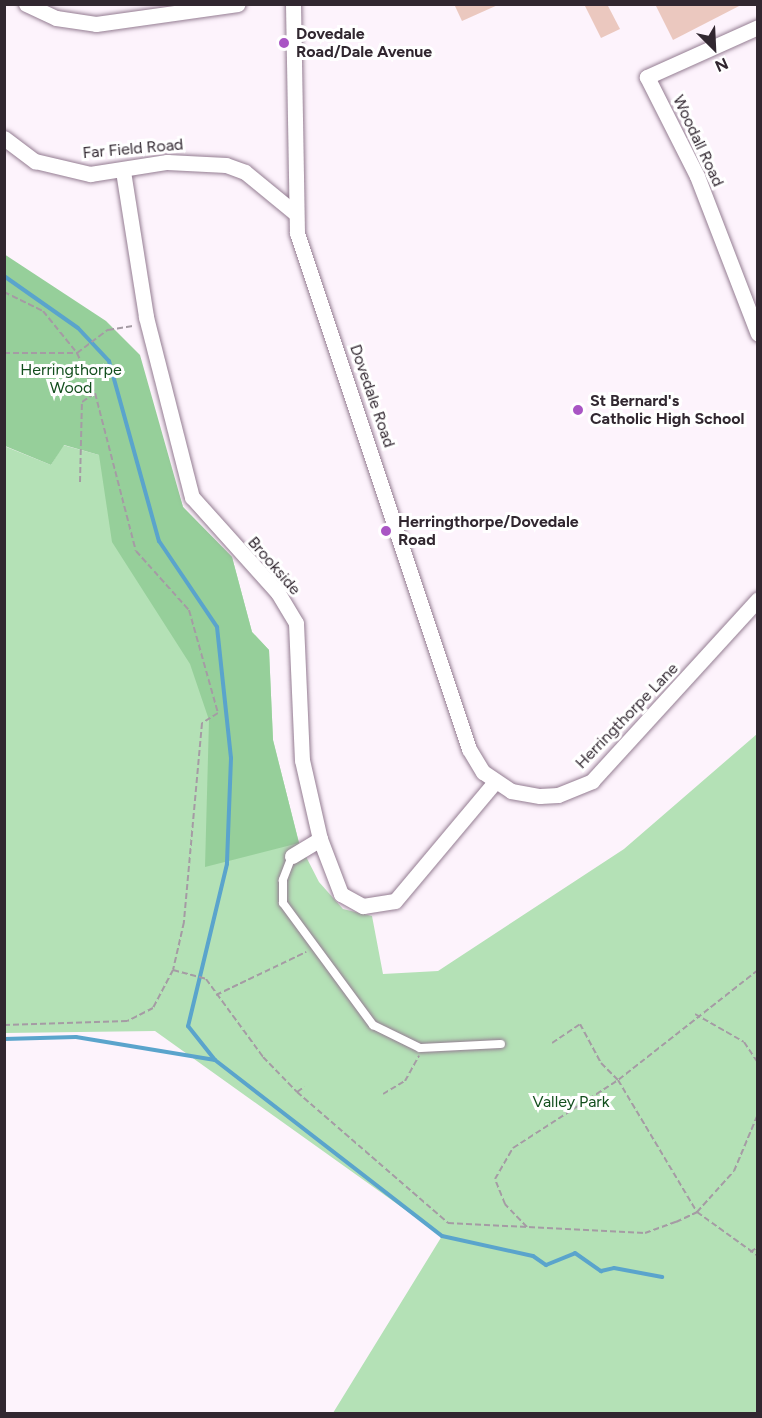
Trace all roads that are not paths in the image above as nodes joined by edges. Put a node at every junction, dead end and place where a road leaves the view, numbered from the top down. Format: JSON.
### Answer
{"nodes":[{"id":1,"x":26,"y":4,"type":"edge"},
{"id":2,"x":238,"y":4,"type":"edge"},
{"id":3,"x":293,"y":4,"type":"edge"},
{"id":4,"x":758,"y":27,"type":"edge"},
{"id":5,"x":4,"y":138,"type":"edge"},
{"id":6,"x":123,"y":171,"type":"junction"},
{"id":7,"x":295,"y":213,"type":"junction"},
{"id":8,"x":758,"y":334,"type":"edge"},
{"id":9,"x":758,"y":599,"type":"edge"},
{"id":10,"x":495,"y":782,"type":"junction"},
{"id":11,"x":320,"y":839,"type":"junction"},
{"id":12,"x":292,"y":856,"type":"joint"},
{"id":13,"x":501,"y":1044,"type":"dead end"}],
"edges":[{"from":1,"to":2,"type":"street"},
{"from":3,"to":7,"type":"street","name":"Dovedale Road"},
{"from":4,"to":8,"type":"street","name":"Woodall Road"},
{"from":5,"to":6,"type":"street","name":"Far Field Road"},
{"from":6,"to":7,"type":"street","name":"Far Field Road"},
{"from":6,"to":11,"type":"street","name":"Brookside"},
{"from":7,"to":10,"type":"street","name":"Dovedale Road"},
{"from":9,"to":10,"type":"street","name":"Herringthorpe Lane"},
{"from":10,"to":11,"type":"street","name":"Brookside"},
{"from":11,"to":12,"type":"street"},
{"from":12,"to":13,"type":"lane"}]}
